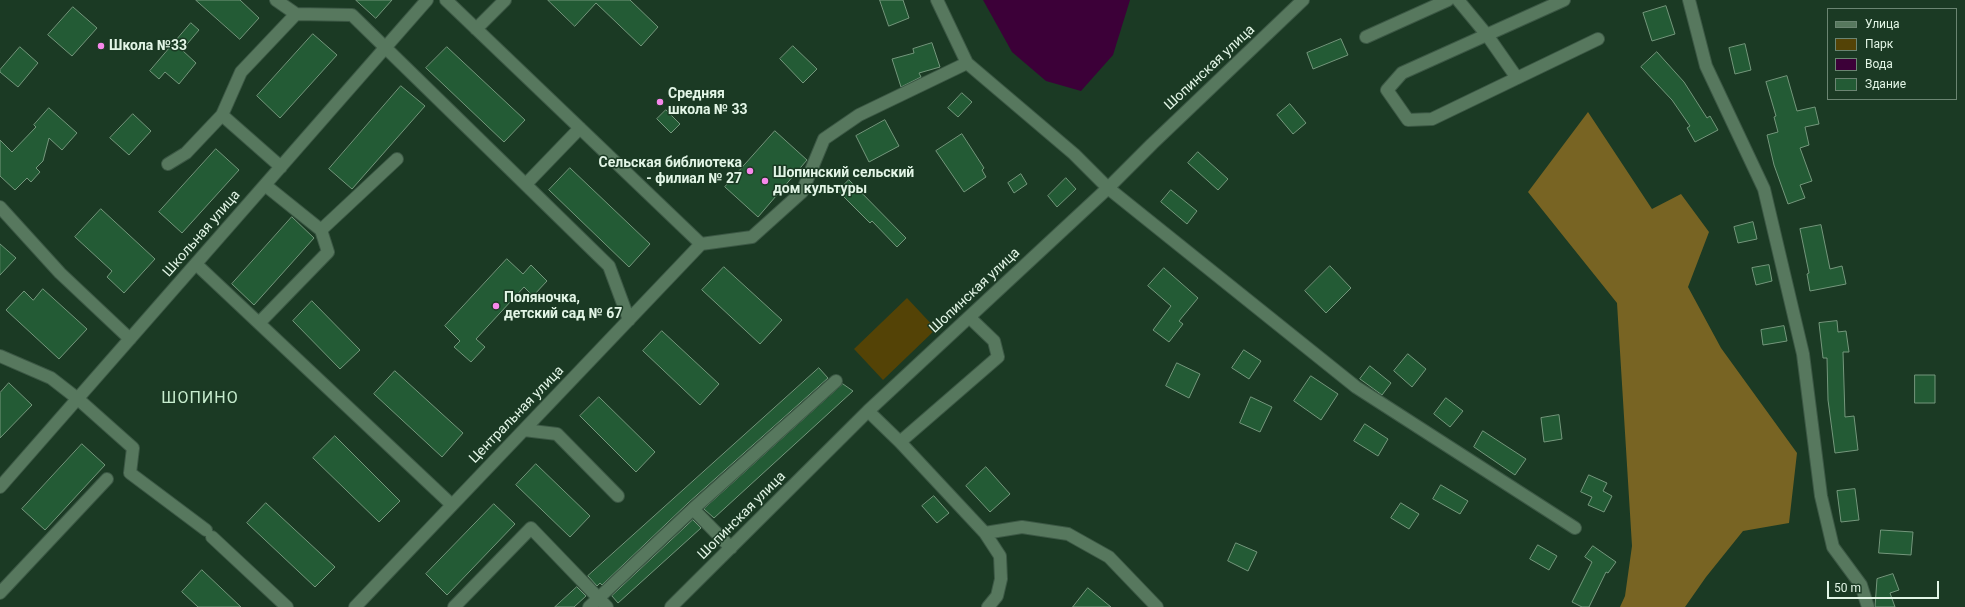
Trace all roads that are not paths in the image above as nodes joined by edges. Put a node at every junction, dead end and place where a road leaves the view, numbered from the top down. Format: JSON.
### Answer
{"nodes":[{"id":1,"x":276,"y":0,"type":"edge"},
{"id":2,"x":428,"y":0,"type":"edge"},
{"id":3,"x":446,"y":0,"type":"edge"},
{"id":4,"x":504,"y":0,"type":"edge"},
{"id":5,"x":937,"y":0,"type":"edge"},
{"id":6,"x":1303,"y":0,"type":"edge"},
{"id":7,"x":1448,"y":0,"type":"edge"},
{"id":8,"x":1458,"y":0,"type":"edge"},
{"id":9,"x":1564,"y":0,"type":"edge"},
{"id":10,"x":1689,"y":0,"type":"edge"},
{"id":11,"x":296,"y":14,"type":"junction"},
{"id":12,"x":476,"y":29,"type":"junction"},
{"id":13,"x":1487,"y":35,"type":"junction"},
{"id":14,"x":1366,"y":37,"type":"dead end"},
{"id":15,"x":1598,"y":39,"type":"dead end"},
{"id":16,"x":387,"y":47,"type":"junction"},
{"id":17,"x":967,"y":63,"type":"junction"},
{"id":18,"x":1517,"y":78,"type":"junction"},
{"id":19,"x":222,"y":115,"type":"junction"},
{"id":20,"x":580,"y":128,"type":"junction"},
{"id":21,"x":397,"y":159,"type":"dead end"},
{"id":22,"x":168,"y":164,"type":"dead end"},
{"id":23,"x":281,"y":167,"type":"junction"},
{"id":24,"x":526,"y":184,"type":"junction"},
{"id":25,"x":265,"y":185,"type":"junction"},
{"id":26,"x":1108,"y":188,"type":"junction"},
{"id":27,"x":0,"y":207,"type":"edge"},
{"id":28,"x":321,"y":230,"type":"junction"},
{"id":29,"x":701,"y":244,"type":"junction"},
{"id":30,"x":196,"y":264,"type":"junction"},
{"id":31,"x":969,"y":317,"type":"junction"},
{"id":32,"x":629,"y":320,"type":"junction"},
{"id":33,"x":259,"y":323,"type":"junction"},
{"id":34,"x":130,"y":339,"type":"junction"},
{"id":35,"x":0,"y":356,"type":"edge"},
{"id":36,"x":836,"y":381,"type":"dead end"},
{"id":37,"x":78,"y":399,"type":"junction"},
{"id":38,"x":868,"y":411,"type":"junction"},
{"id":39,"x":524,"y":430,"type":"junction"},
{"id":40,"x":900,"y":442,"type":"junction"},
{"id":41,"x":107,"y":479,"type":"dead end"},
{"id":42,"x":0,"y":487,"type":"edge"},
{"id":43,"x":618,"y":496,"type":"dead end"},
{"id":44,"x":452,"y":505,"type":"junction"},
{"id":45,"x":694,"y":509,"type":"junction"},
{"id":46,"x":1575,"y":528,"type":"dead end"},
{"id":47,"x":985,"y":533,"type":"junction"},
{"id":48,"x":732,"y":548,"type":"junction"},
{"id":49,"x":0,"y":592,"type":"edge"},
{"id":50,"x":599,"y":598,"type":"junction"},
{"id":51,"x":287,"y":607,"type":"edge"},
{"id":52,"x":355,"y":607,"type":"edge"},
{"id":53,"x":454,"y":607,"type":"edge"},
{"id":54,"x":589,"y":607,"type":"edge"},
{"id":55,"x":607,"y":607,"type":"edge"},
{"id":56,"x":670,"y":607,"type":"edge"},
{"id":57,"x":988,"y":607,"type":"edge"},
{"id":58,"x":1157,"y":607,"type":"edge"},
{"id":59,"x":1868,"y":607,"type":"edge"}],
"edges":[{"from":1,"to":11,"type":"street"},
{"from":2,"to":16,"type":"street","name":"Школьная улица"},
{"from":3,"to":12,"type":"street"},
{"from":4,"to":12,"type":"street"},
{"from":5,"to":17,"type":"street"},
{"from":6,"to":26,"type":"street","name":"Шопинская улица"},
{"from":7,"to":14,"type":"street"},
{"from":8,"to":13,"type":"street"},
{"from":9,"to":13,"type":"street"},
{"from":10,"to":59,"type":"street"},
{"from":11,"to":16,"type":"street"},
{"from":11,"to":19,"type":"street"},
{"from":12,"to":20,"type":"street"},
{"from":13,"to":18,"type":"street"},
{"from":13,"to":18,"type":"street"},
{"from":15,"to":18,"type":"street"},
{"from":16,"to":23,"type":"street","name":"Школьная улица"},
{"from":16,"to":24,"type":"street"},
{"from":17,"to":26,"type":"street"},
{"from":17,"to":29,"type":"street"},
{"from":19,"to":22,"type":"street"},
{"from":19,"to":23,"type":"street"},
{"from":20,"to":24,"type":"street"},
{"from":20,"to":29,"type":"street"},
{"from":21,"to":28,"type":"street"},
{"from":23,"to":25,"type":"street","name":"Школьная улица"},
{"from":24,"to":32,"type":"street"},
{"from":25,"to":28,"type":"street"},
{"from":25,"to":30,"type":"street","name":"Школьная улица"},
{"from":26,"to":31,"type":"street","name":"Шопинская улица"},
{"from":26,"to":46,"type":"street"},
{"from":27,"to":34,"type":"street"},
{"from":28,"to":33,"type":"street"},
{"from":29,"to":32,"type":"street","name":"Центральная улица"},
{"from":30,"to":33,"type":"street"},
{"from":30,"to":34,"type":"street","name":"Школьная улица"},
{"from":31,"to":38,"type":"street","name":"Шопинская улица"},
{"from":31,"to":40,"type":"street"},
{"from":32,"to":39,"type":"street","name":"Центральная улица"},
{"from":33,"to":44,"type":"street"},
{"from":34,"to":37,"type":"street","name":"Школьная улица"},
{"from":35,"to":37,"type":"street"},
{"from":36,"to":45,"type":"street"},
{"from":37,"to":42,"type":"street","name":"Школьная улица"},
{"from":37,"to":51,"type":"street"},
{"from":38,"to":40,"type":"street"},
{"from":38,"to":48,"type":"street","name":"Шопинская улица"},
{"from":39,"to":43,"type":"street"},
{"from":39,"to":44,"type":"street","name":"Центральная улица"},
{"from":40,"to":47,"type":"street"},
{"from":41,"to":49,"type":"street"},
{"from":44,"to":52,"type":"street","name":"Центральная улица"},
{"from":45,"to":48,"type":"street"},
{"from":45,"to":50,"type":"street"},
{"from":47,"to":57,"type":"street"},
{"from":47,"to":58,"type":"street"},
{"from":48,"to":56,"type":"street","name":"Шопинская улица"},
{"from":50,"to":53,"type":"street"},
{"from":50,"to":54,"type":"street"},
{"from":50,"to":55,"type":"street"}]}
